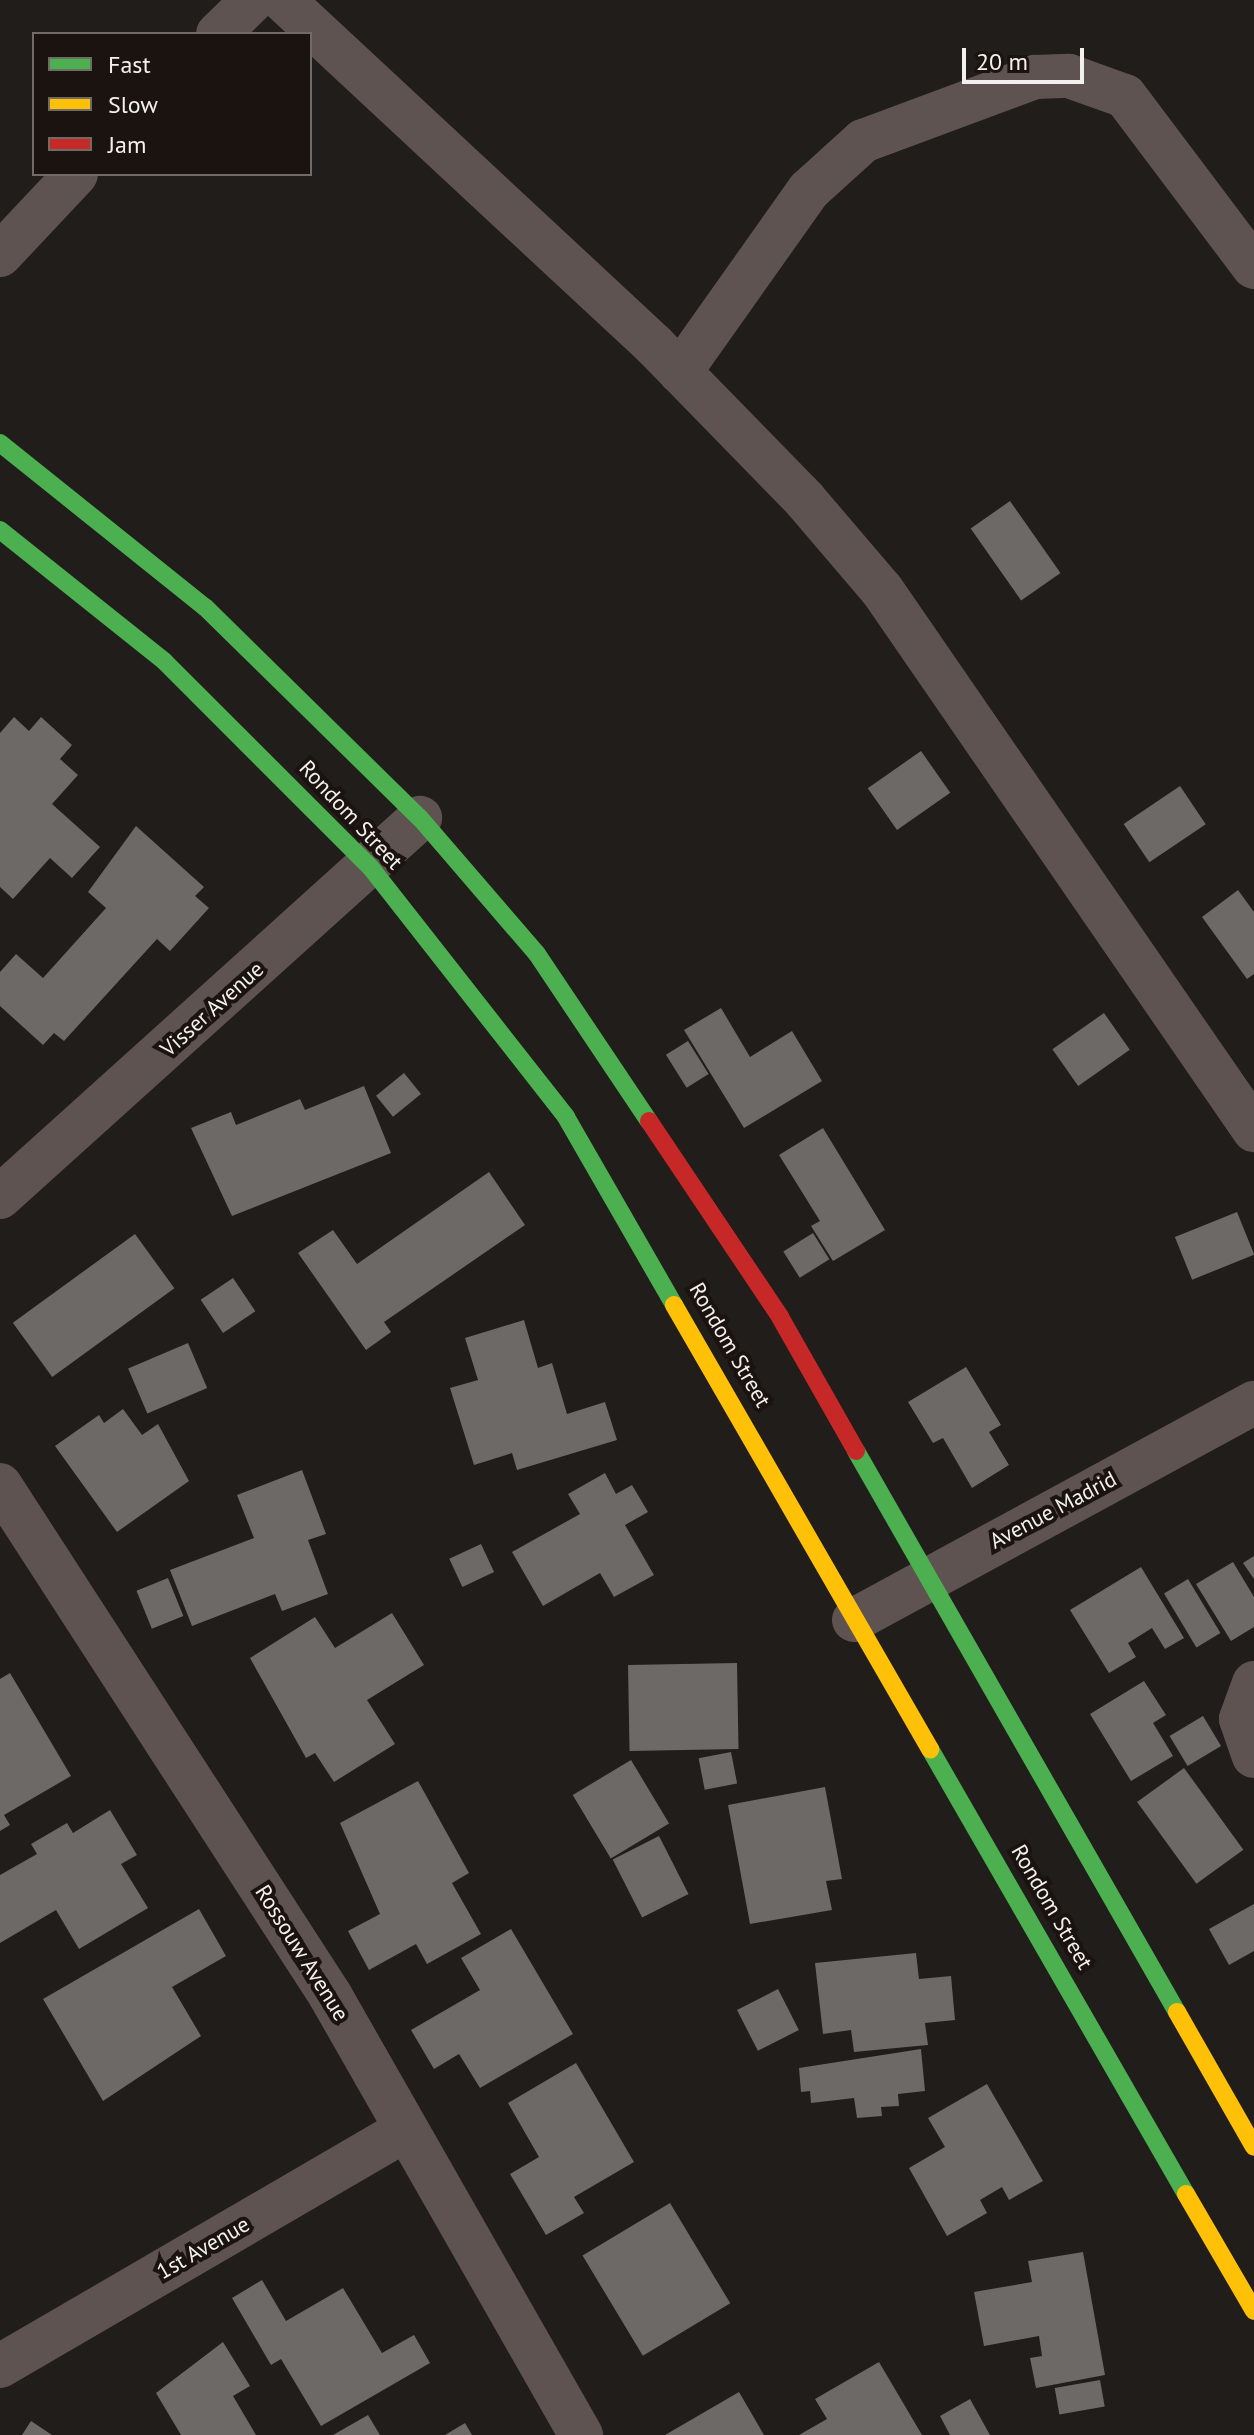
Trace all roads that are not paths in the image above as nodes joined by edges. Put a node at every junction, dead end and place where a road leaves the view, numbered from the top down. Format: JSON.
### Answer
{"nodes":[{"id":1,"x":253,"y":0,"type":"edge"},
{"id":2,"x":283,"y":0,"type":"edge"},
{"id":3,"x":220,"y":32,"type":"edge"},
{"id":4,"x":74,"y":176,"type":"edge"},
{"id":5,"x":0,"y":255,"type":"edge"},
{"id":6,"x":1254,"y":267,"type":"edge"},
{"id":7,"x":680,"y":372,"type":"junction"},
{"id":8,"x":0,"y":443,"type":"edge"},
{"id":9,"x":0,"y":530,"type":"edge"},
{"id":10,"x":420,"y":818,"type":"junction"},
{"id":11,"x":371,"y":868,"type":"junction"},
{"id":12,"x":1254,"y":1130,"type":"edge"},
{"id":13,"x":0,"y":1197,"type":"edge"},
{"id":14,"x":1254,"y":1403,"type":"edge"},
{"id":15,"x":0,"y":1485,"type":"edge"},
{"id":16,"x":928,"y":1577,"type":"junction"},
{"id":17,"x":854,"y":1620,"type":"junction"},
{"id":18,"x":1254,"y":1683,"type":"edge"},
{"id":19,"x":1254,"y":1756,"type":"edge"},
{"id":20,"x":406,"y":2130,"type":"junction"},
{"id":21,"x":1254,"y":2147,"type":"edge"},
{"id":22,"x":1254,"y":2311,"type":"edge"},
{"id":23,"x":0,"y":2366,"type":"edge"},
{"id":24,"x":581,"y":2435,"type":"edge"}],
"edges":[{"from":1,"to":3,"type":"street"},
{"from":2,"to":7,"type":"street"},
{"from":4,"to":5,"type":"street"},
{"from":6,"to":7,"type":"street"},
{"from":7,"to":12,"type":"street"},
{"from":8,"to":10,"type":"street","name":"Rondom Street"},
{"from":9,"to":11,"type":"street","name":"Rondom Street"},
{"from":10,"to":11,"type":"street","name":"Visser Avenue"},
{"from":10,"to":16,"type":"street","name":"Rondom Street"},
{"from":11,"to":13,"type":"street","name":"Visser Avenue"},
{"from":11,"to":17,"type":"street","name":"Rondom Street"},
{"from":14,"to":16,"type":"street","name":"Avenue Madrid"},
{"from":15,"to":20,"type":"street","name":"Rossouw Avenue"},
{"from":16,"to":17,"type":"street","name":"Avenue Madrid"},
{"from":16,"to":21,"type":"street","name":"Rondom Street"},
{"from":17,"to":22,"type":"street","name":"Rondom Street"},
{"from":18,"to":19,"type":"street"},
{"from":20,"to":23,"type":"street","name":"1st Avenue"},
{"from":20,"to":24,"type":"street","name":"Rossouw Avenue"}]}
